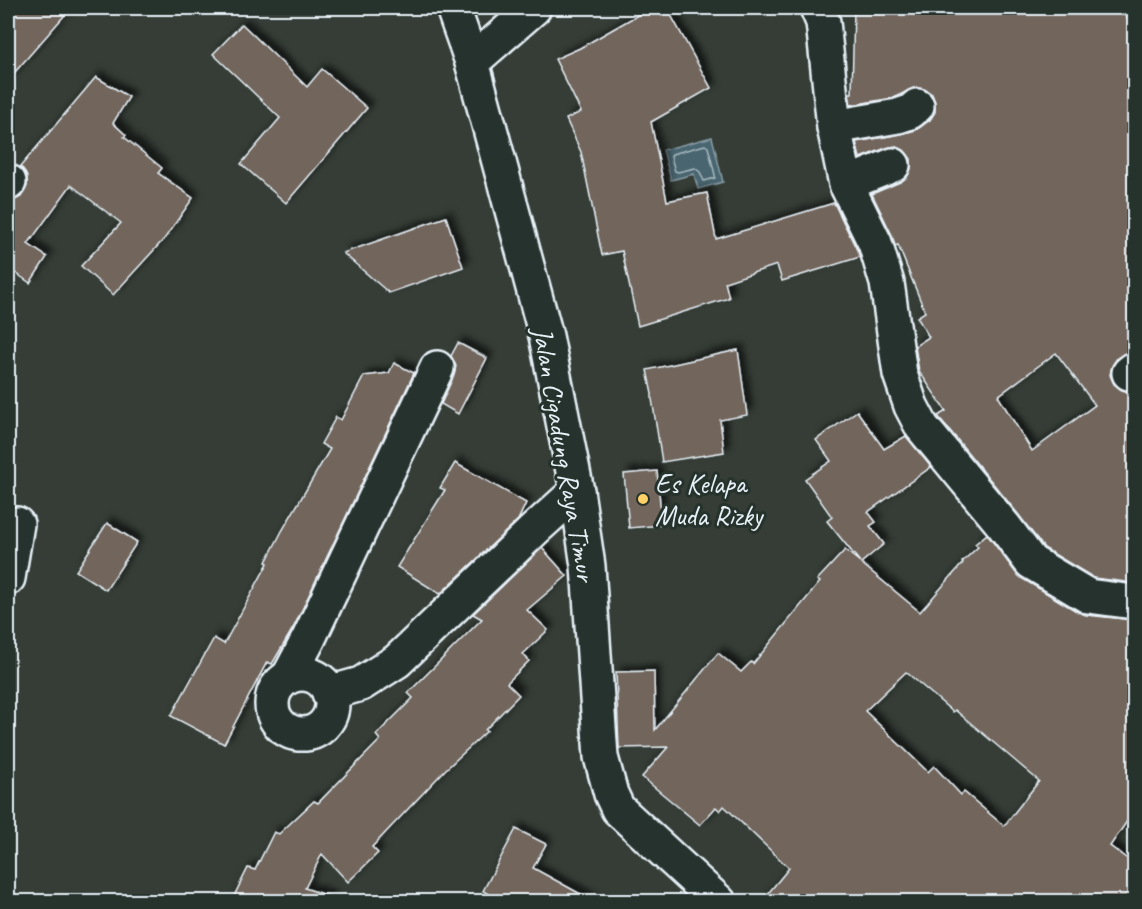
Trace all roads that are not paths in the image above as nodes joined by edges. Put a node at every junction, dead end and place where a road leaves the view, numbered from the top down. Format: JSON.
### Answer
{"nodes":[{"id":1,"x":453,"y":8,"type":"edge"},
{"id":2,"x":534,"y":8,"type":"edge"},
{"id":3,"x":823,"y":12,"type":"edge"},
{"id":4,"x":472,"y":62,"type":"junction"},
{"id":5,"x":917,"y":106,"type":"dead end"},
{"id":6,"x":834,"y":127,"type":"junction"},
{"id":7,"x":893,"y":165,"type":"dead end"},
{"id":8,"x":846,"y":184,"type":"junction"},
{"id":9,"x":437,"y":368,"type":"dead end"},
{"id":10,"x":577,"y":491,"type":"junction"},
{"id":11,"x":17,"y":524,"type":"dead end"},
{"id":12,"x":8,"y":578,"type":"edge"},
{"id":13,"x":1133,"y":597,"type":"edge"},
{"id":14,"x":289,"y":676,"type":"junction"},
{"id":15,"x":330,"y":693,"type":"junction"},
{"id":16,"x":719,"y":902,"type":"edge"}],
"edges":[{"from":1,"to":4,"type":"street","name":"Jalan Cigadung Raya Timur"},
{"from":2,"to":4,"type":"street"},
{"from":3,"to":6,"type":"street"},
{"from":4,"to":10,"type":"street","name":"Jalan Cigadung Raya Timur"},
{"from":5,"to":6,"type":"street"},
{"from":6,"to":8,"type":"street"},
{"from":7,"to":8,"type":"street"},
{"from":8,"to":13,"type":"street"},
{"from":9,"to":14,"type":"street"},
{"from":10,"to":15,"type":"street"},
{"from":10,"to":16,"type":"street","name":"Jalan Cigadung Raya Timur"},
{"from":11,"to":12,"type":"street"},
{"from":14,"to":15,"type":"street"},
{"from":14,"to":15,"type":"street"}]}
